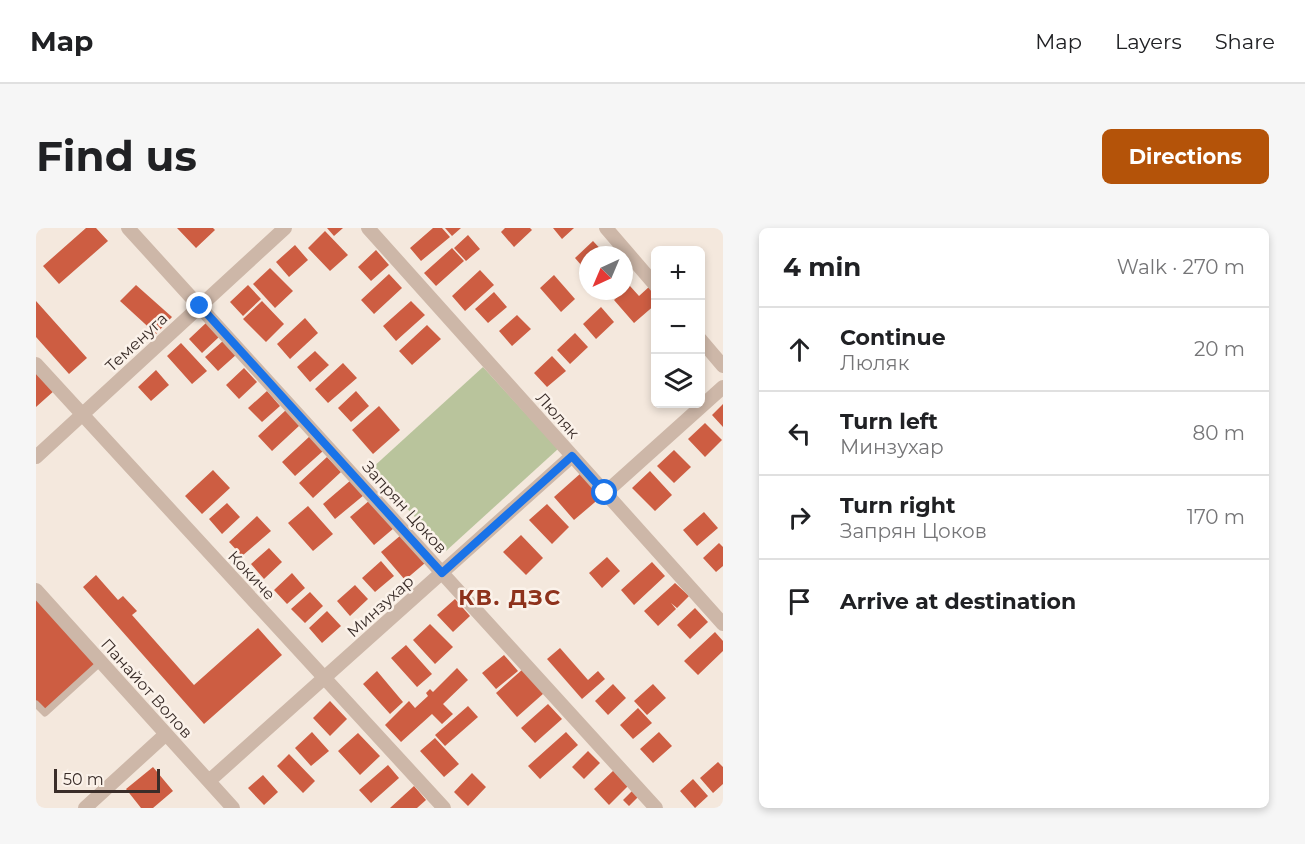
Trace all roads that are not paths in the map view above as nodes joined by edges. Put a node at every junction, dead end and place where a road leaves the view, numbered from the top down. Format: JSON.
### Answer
{"nodes":[{"id":1,"x":128,"y":228,"type":"edge"},
{"id":2,"x":285,"y":228,"type":"edge"},
{"id":3,"x":368,"y":228,"type":"edge"},
{"id":4,"x":606,"y":228,"type":"edge"},
{"id":5,"x":651,"y":280,"type":"edge"},
{"id":6,"x":200,"y":306,"type":"junction"},
{"id":7,"x":705,"y":345,"type":"edge"},
{"id":8,"x":36,"y":364,"type":"edge"},
{"id":9,"x":723,"y":366,"type":"edge"},
{"id":10,"x":723,"y":387,"type":"edge"},
{"id":11,"x":82,"y":415,"type":"junction"},
{"id":12,"x":572,"y":456,"type":"junction"},
{"id":13,"x":36,"y":457,"type":"edge"},
{"id":14,"x":605,"y":493,"type":"junction"},
{"id":15,"x":442,"y":573,"type":"junction"},
{"id":16,"x":36,"y":590,"type":"edge"},
{"id":17,"x":723,"y":624,"type":"edge"},
{"id":18,"x":101,"y":662,"type":"junction"},
{"id":19,"x":324,"y":678,"type":"junction"},
{"id":20,"x":36,"y":704,"type":"edge"},
{"id":21,"x":166,"y":734,"type":"junction"},
{"id":22,"x":209,"y":781,"type":"junction"},
{"id":23,"x":85,"y":808,"type":"edge"},
{"id":24,"x":233,"y":808,"type":"edge"},
{"id":25,"x":444,"y":808,"type":"edge"},
{"id":26,"x":656,"y":808,"type":"edge"}],
"edges":[{"from":1,"to":6,"type":"street","name":"Запрян Цоков"},
{"from":2,"to":6,"type":"street","name":"Теменуга"},
{"from":3,"to":12,"type":"street","name":"Люляк"},
{"from":4,"to":5,"type":"street"},
{"from":6,"to":11,"type":"street","name":"Теменуга"},
{"from":6,"to":15,"type":"street","name":"Запрян Цоков"},
{"from":7,"to":9,"type":"street"},
{"from":8,"to":11,"type":"street","name":"Кокиче"},
{"from":10,"to":14,"type":"street"},
{"from":11,"to":13,"type":"street","name":"Теменуга"},
{"from":11,"to":19,"type":"street","name":"Кокиче"},
{"from":12,"to":14,"type":"street","name":"Люляк"},
{"from":12,"to":15,"type":"street","name":"Минзухар"},
{"from":14,"to":17,"type":"street","name":"Люляк"},
{"from":15,"to":19,"type":"street","name":"Минзухар"},
{"from":15,"to":26,"type":"street","name":"Запрян Цоков"},
{"from":16,"to":18,"type":"street","name":"Панайот Волов"},
{"from":18,"to":20,"type":"lane"},
{"from":18,"to":21,"type":"street","name":"Панайот Волов"},
{"from":19,"to":22,"type":"street","name":"Минзухар"},
{"from":19,"to":25,"type":"street","name":"Кокиче"},
{"from":21,"to":22,"type":"street","name":"Панайот Волов"},
{"from":21,"to":23,"type":"street"},
{"from":22,"to":24,"type":"street","name":"Панайот Волов"}]}
